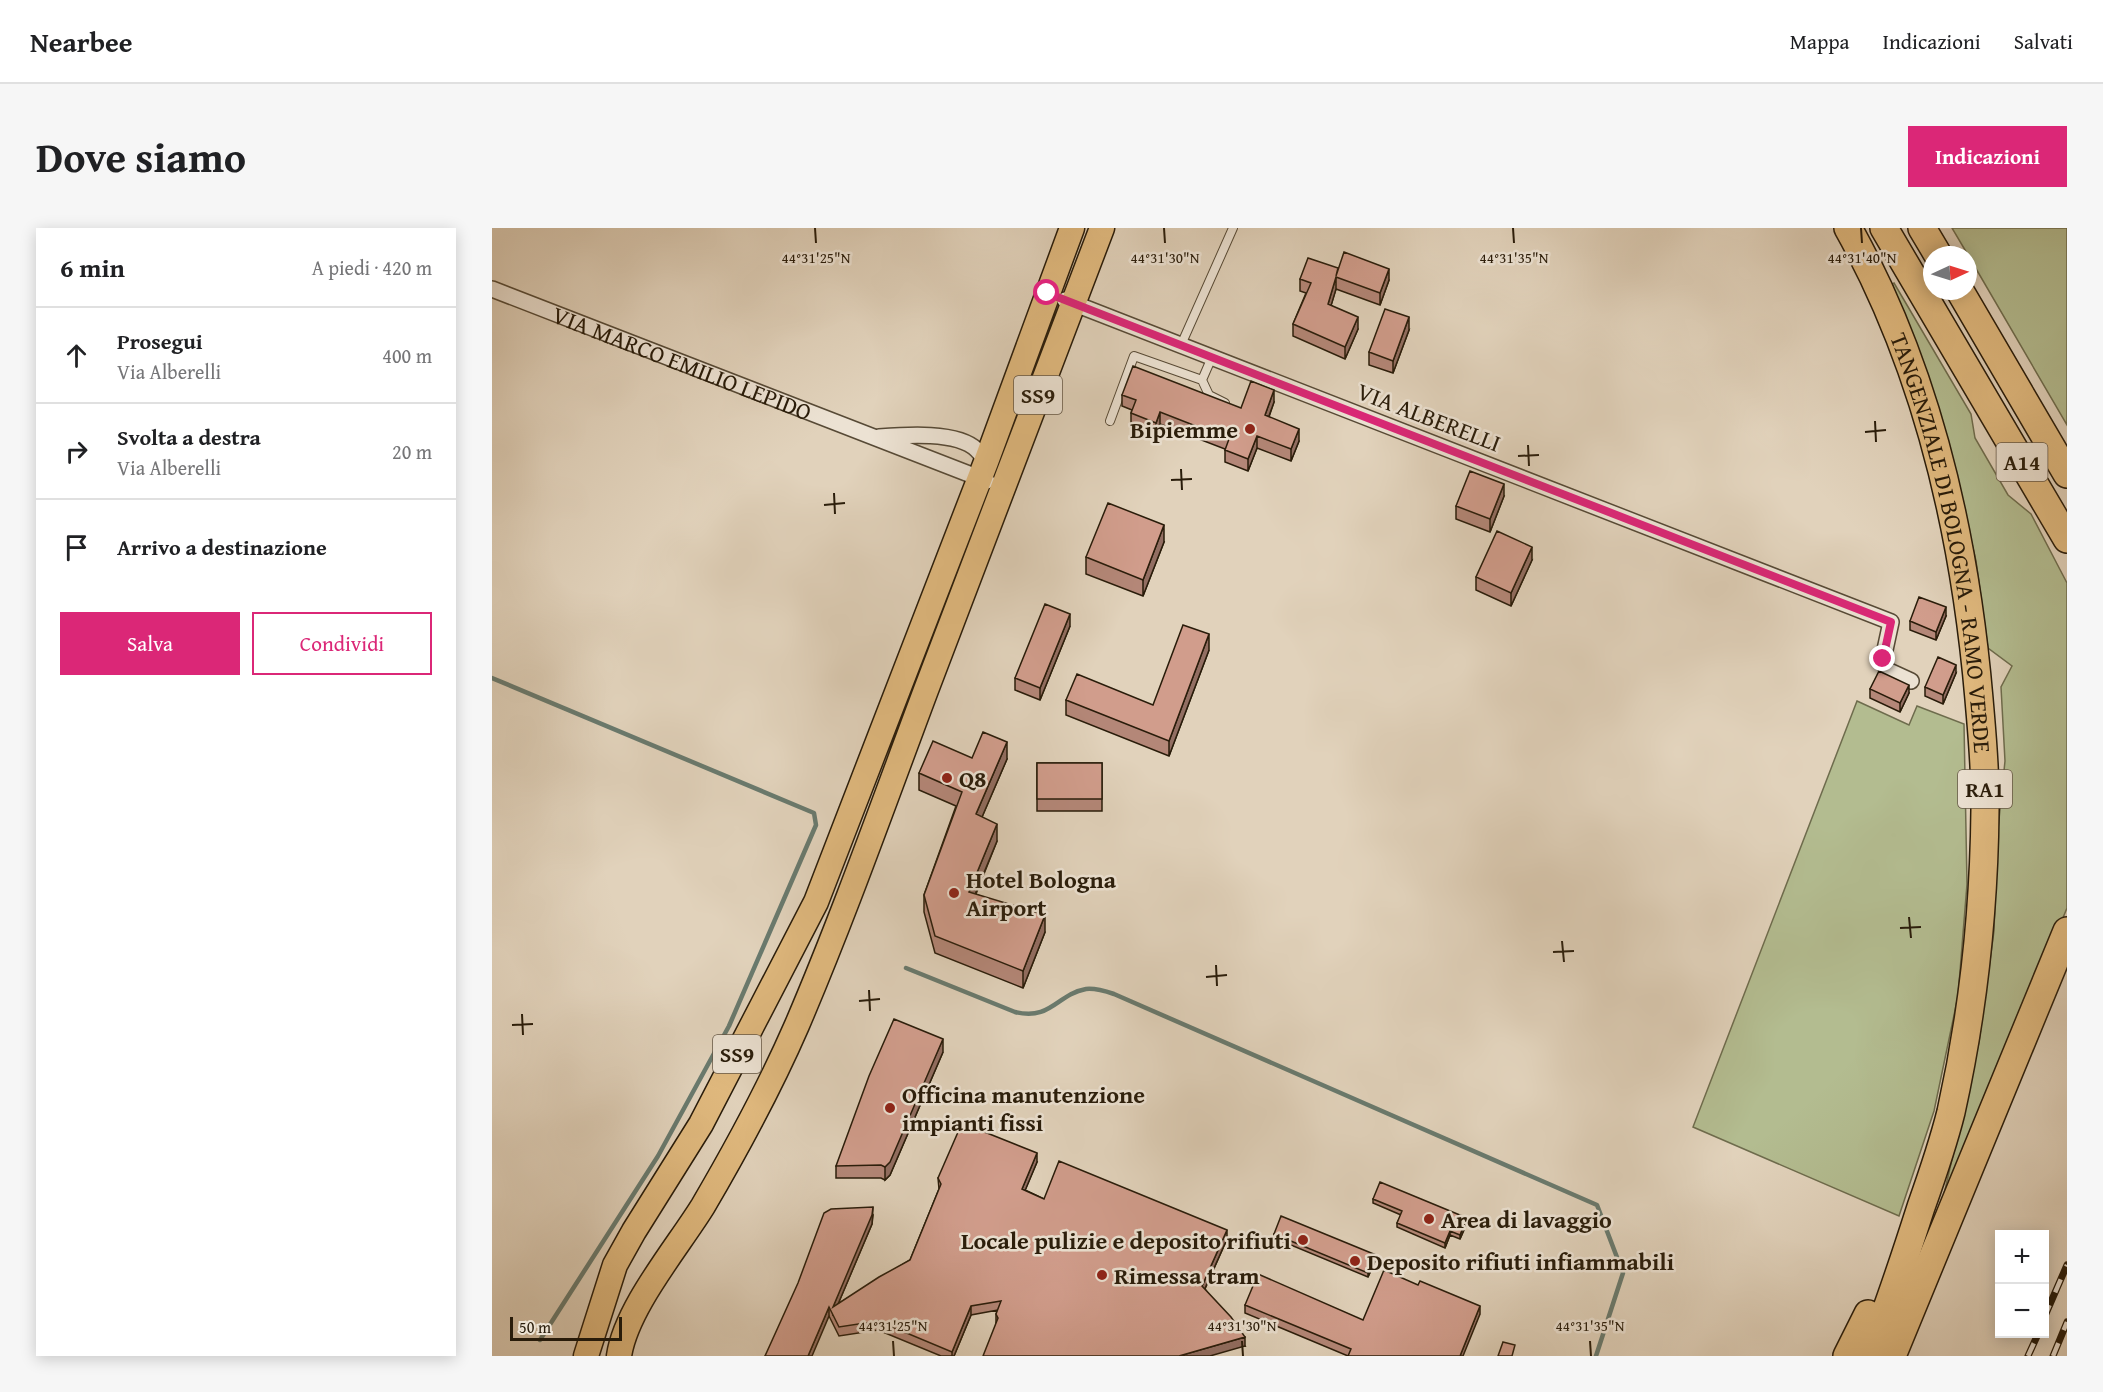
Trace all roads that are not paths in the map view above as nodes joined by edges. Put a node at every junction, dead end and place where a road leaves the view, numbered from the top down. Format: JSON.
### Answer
{"nodes":[{"id":1,"x":1072,"y":228,"type":"edge"},
{"id":2,"x":1102,"y":228,"type":"edge"},
{"id":3,"x":1233,"y":228,"type":"edge"},
{"id":4,"x":1848,"y":228,"type":"edge"},
{"id":5,"x":1884,"y":228,"type":"edge"},
{"id":6,"x":1922,"y":228,"type":"edge"},
{"id":7,"x":1933,"y":246,"type":"edge"},
{"id":8,"x":492,"y":289,"type":"edge"},
{"id":9,"x":1047,"y":293,"type":"junction"},
{"id":10,"x":1965,"y":300,"type":"edge"},
{"id":11,"x":1073,"y":303,"type":"junction"},
{"id":12,"x":1182,"y":345,"type":"junction"},
{"id":13,"x":1212,"y":357,"type":"junction"},
{"id":14,"x":1202,"y":380,"type":"junction"},
{"id":15,"x":1236,"y":408,"type":"edge"},
{"id":16,"x":1110,"y":421,"type":"dead end"},
{"id":17,"x":871,"y":437,"type":"junction"},
{"id":18,"x":983,"y":470,"type":"junction"},
{"id":19,"x":2067,"y":474,"type":"edge"},
{"id":20,"x":1003,"y":488,"type":"junction"},
{"id":21,"x":2067,"y":539,"type":"edge"},
{"id":22,"x":1911,"y":681,"type":"dead end"},
{"id":23,"x":836,"y":849,"type":"junction"},
{"id":24,"x":864,"y":859,"type":"junction"},
{"id":25,"x":2067,"y":931,"type":"edge"},
{"id":26,"x":2000,"y":1097,"type":"junction"},
{"id":27,"x":1944,"y":1137,"type":"junction"},
{"id":28,"x":586,"y":1356,"type":"edge"},
{"id":29,"x":620,"y":1356,"type":"edge"},
{"id":30,"x":1847,"y":1356,"type":"edge"},
{"id":31,"x":1869,"y":1356,"type":"edge"},
{"id":32,"x":1892,"y":1356,"type":"edge"},
{"id":33,"x":1910,"y":1356,"type":"edge"}],
"edges":[{"from":1,"to":9,"type":"main road","number":"SS9"},
{"from":2,"to":11,"type":"main road","number":"SS9"},
{"from":3,"to":12,"type":"lane"},
{"from":4,"to":27,"type":"highway","name":"TANGENZIALE DI BOLOGNA - RAMO VERDE","number":"RA1"},
{"from":5,"to":21,"type":"highway","number":"A14"},
{"from":6,"to":7,"type":"highway"},
{"from":8,"to":17,"type":"street","name":"VIA MARCO EMILIO LEPIDO"},
{"from":9,"to":11,"type":"street","name":"VIA ALBERELLI"},
{"from":9,"to":18,"type":"main road","number":"SS9"},
{"from":10,"to":19,"type":"highway","number":"A14"},
{"from":11,"to":12,"type":"street","name":"VIA ALBERELLI"},
{"from":11,"to":20,"type":"main road","number":"SS9"},
{"from":12,"to":13,"type":"street","name":"VIA ALBERELLI"},
{"from":13,"to":14,"type":"lane"},
{"from":13,"to":22,"type":"street","name":"VIA ALBERELLI"},
{"from":14,"to":15,"type":"lane"},
{"from":14,"to":16,"type":"lane"},
{"from":17,"to":18,"type":"street","name":"VIA MARCO EMILIO LEPIDO"},
{"from":17,"to":18,"type":"street","name":"VIA MARCO EMILIO LEPIDO"},
{"from":18,"to":20,"type":"street","name":"VIA MARCO EMILIO LEPIDO"},
{"from":18,"to":23,"type":"main road","number":"SS9"},
{"from":20,"to":24,"type":"main road","number":"SS9"},
{"from":23,"to":24,"type":"street"},
{"from":23,"to":28,"type":"main road","number":"SS9"},
{"from":24,"to":29,"type":"main road","number":"SS9"},
{"from":25,"to":26,"type":"highway"},
{"from":26,"to":32,"type":"highway"},
{"from":26,"to":33,"type":"highway"},
{"from":27,"to":30,"type":"highway"},
{"from":27,"to":31,"type":"highway","name":"TANGENZIALE DI BOLOGNA - RAMO VERDE","number":"RA1"}]}
